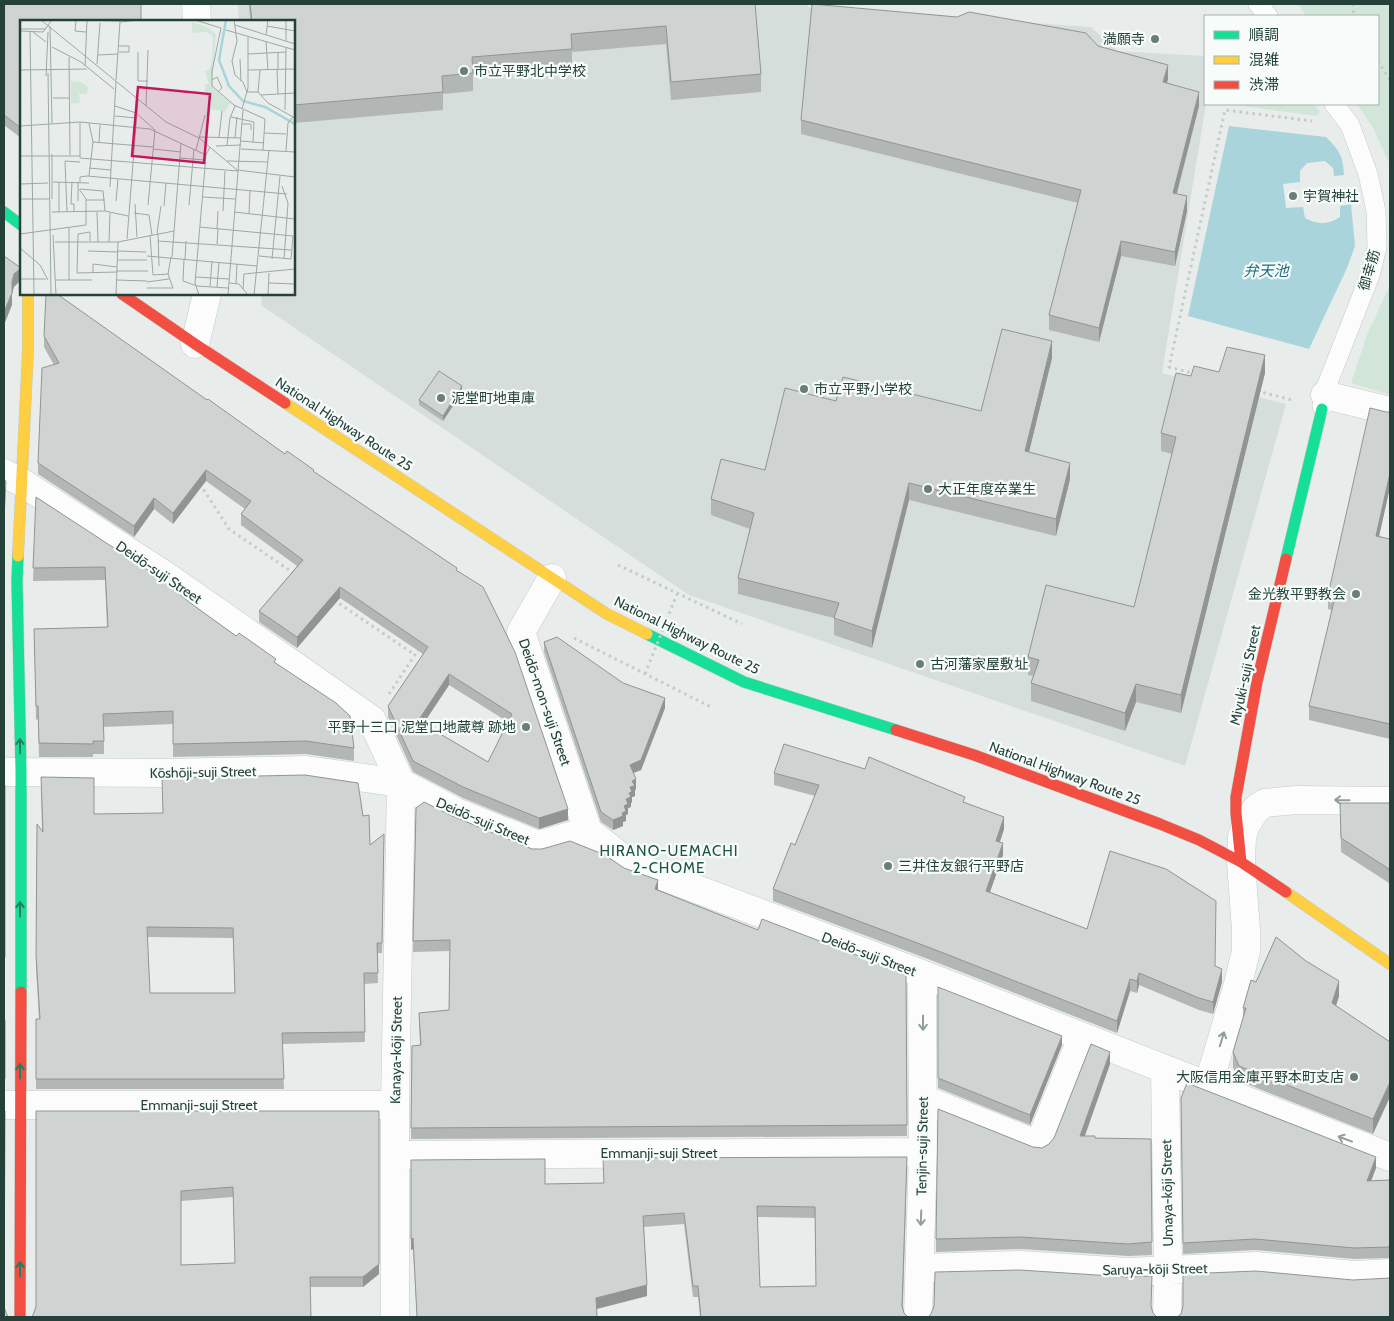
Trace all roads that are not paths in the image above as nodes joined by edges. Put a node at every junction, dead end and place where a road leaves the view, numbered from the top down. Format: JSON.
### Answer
{"nodes":[{"id":1,"x":196,"y":4,"type":"edge"},
{"id":2,"x":1258,"y":4,"type":"edge"},
{"id":3,"x":1267,"y":15,"type":"edge"},
{"id":4,"x":198,"y":20,"type":"edge"},
{"id":5,"x":1335,"y":105,"type":"edge"},
{"id":6,"x":4,"y":212,"type":"edge"},
{"id":7,"x":20,"y":224,"type":"edge"},
{"id":8,"x":28,"y":295,"type":"edge"},
{"id":9,"x":123,"y":295,"type":"edge"},
{"id":10,"x":207,"y":295,"type":"edge"},
{"id":11,"x":195,"y":344,"type":"junction"},
{"id":12,"x":1323,"y":402,"type":"junction"},
{"id":13,"x":1390,"y":411,"type":"edge"},
{"id":14,"x":12,"y":478,"type":"edge"},
{"id":15,"x":552,"y":578,"type":"junction"},
{"id":16,"x":10,"y":581,"type":"edge"},
{"id":17,"x":12,"y":772,"type":"edge"},
{"id":18,"x":401,"y":783,"type":"junction"},
{"id":19,"x":1390,"y":801,"type":"edge"},
{"id":20,"x":588,"y":831,"type":"junction"},
{"id":21,"x":1241,"y":862,"type":"junction"},
{"id":22,"x":1390,"y":964,"type":"edge"},
{"id":23,"x":922,"y":974,"type":"junction"},
{"id":24,"x":1082,"y":1037,"type":"junction"},
{"id":25,"x":1165,"y":1069,"type":"junction"},
{"id":26,"x":1208,"y":1086,"type":"junction"},
{"id":27,"x":923,"y":1099,"type":"junction"},
{"id":28,"x":12,"y":1105,"type":"edge"},
{"id":29,"x":395,"y":1105,"type":"junction"},
{"id":30,"x":923,"y":1152,"type":"junction"},
{"id":31,"x":395,"y":1155,"type":"junction"},
{"id":32,"x":1390,"y":1157,"type":"edge"},
{"id":33,"x":920,"y":1268,"type":"junction"},
{"id":34,"x":1168,"y":1270,"type":"junction"},
{"id":35,"x":1390,"y":1273,"type":"edge"},
{"id":36,"x":20,"y":1317,"type":"edge"},
{"id":37,"x":395,"y":1317,"type":"edge"},
{"id":38,"x":918,"y":1317,"type":"edge"},
{"id":39,"x":1168,"y":1317,"type":"edge"}],
"edges":[{"from":1,"to":4,"type":"street"},
{"from":2,"to":3,"type":"lane"},
{"from":5,"to":12,"type":"lane","name":"御幸筋"},
{"from":6,"to":7,"type":"main road"},
{"from":8,"to":14,"type":"main road"},
{"from":9,"to":11,"type":"main road","name":"National Highway Route 25"},
{"from":10,"to":11,"type":"street"},
{"from":11,"to":15,"type":"main road","name":"National Highway Route 25"},
{"from":12,"to":13,"type":"street"},
{"from":12,"to":21,"type":"main road","name":"Miyuki-suji Street"},
{"from":14,"to":16,"type":"main road"},
{"from":14,"to":18,"type":"street","name":"Deidō-suji Street"},
{"from":15,"to":20,"type":"street","name":"Deidō-mon-suji Street"},
{"from":15,"to":21,"type":"main road","name":"National Highway Route 25"},
{"from":17,"to":16,"type":"main road","one_way":true},
{"from":17,"to":18,"type":"street","name":"Kōshōji-suji Street"},
{"from":28,"to":17,"type":"main road","one_way":true},
{"from":18,"to":20,"type":"street","name":"Deidō-suji Street"},
{"from":18,"to":29,"type":"street","name":"Kanaya-kōji Street"},
{"from":19,"to":21,"type":"street","one_way":true},
{"from":20,"to":23,"type":"street","name":"Deidō-suji Street"},
{"from":21,"to":22,"type":"main road","name":"National Highway Route 25"},
{"from":26,"to":21,"type":"street","one_way":true},
{"from":23,"to":24,"type":"street","name":"Deidō-suji Street"},
{"from":23,"to":27,"type":"street","name":"Tenjin-suji Street","one_way":true},
{"from":24,"to":25,"type":"street","name":"Deidō-suji Street"},
{"from":24,"to":27,"type":"street"},
{"from":25,"to":26,"type":"street","name":"Deidō-suji Street"},
{"from":25,"to":34,"type":"street","name":"Umaya-kōji Street"},
{"from":32,"to":26,"type":"street","name":"Deidō-suji Street","one_way":true},
{"from":27,"to":30,"type":"street","name":"Tenjin-suji Street"},
{"from":28,"to":29,"type":"street","name":"Emmanji-suji Street"},
{"from":36,"to":28,"type":"main road","one_way":true},
{"from":29,"to":31,"type":"street","name":"Kanaya-kōji Street"},
{"from":30,"to":31,"type":"street","name":"Emmanji-suji Street"},
{"from":30,"to":33,"type":"street","name":"Tenjin-suji Street","one_way":true},
{"from":31,"to":37,"type":"street","name":"Kanaya-kōji Street"},
{"from":33,"to":34,"type":"street","name":"Saruya-kōji Street"},
{"from":33,"to":38,"type":"street","name":"Tenjin-suji Street"},
{"from":34,"to":35,"type":"street","name":"Saruya-kōji Street"},
{"from":34,"to":39,"type":"street","name":"Umaya-kōji Street"}]}
